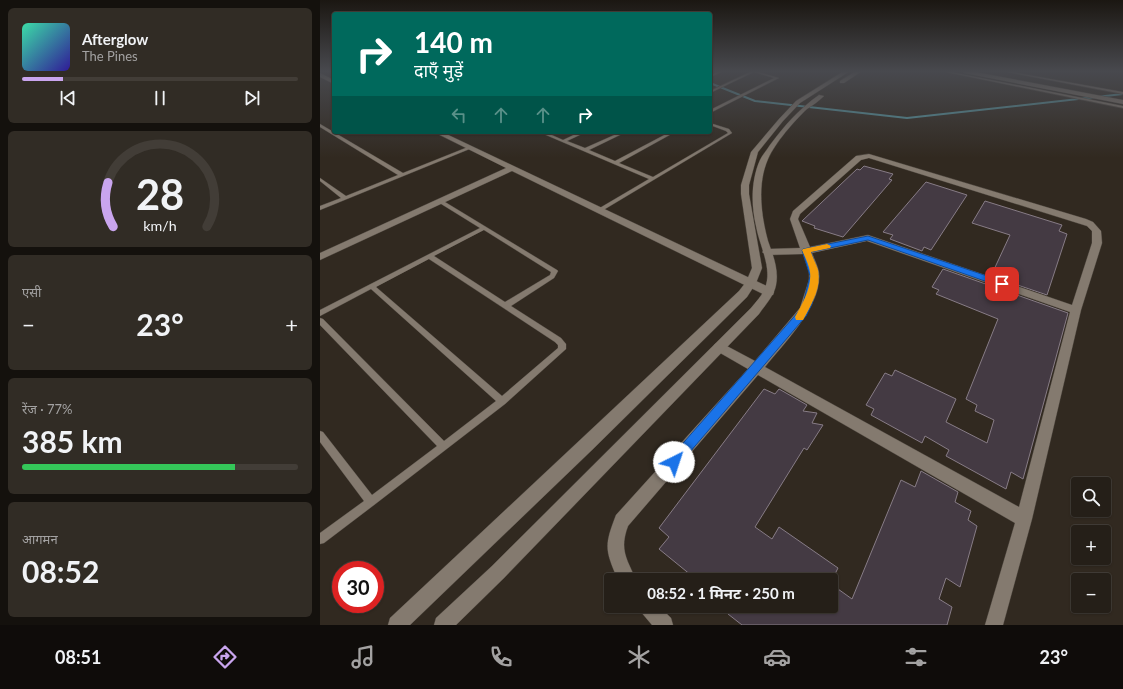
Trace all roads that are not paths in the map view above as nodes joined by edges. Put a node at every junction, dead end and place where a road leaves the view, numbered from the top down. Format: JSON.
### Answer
{"nodes":[{"id":1,"x":733,"y":100,"type":"edge"},
{"id":2,"x":808,"y":100,"type":"edge"},
{"id":3,"x":811,"y":100,"type":"edge"},
{"id":4,"x":1097,"y":100,"type":"edge"},
{"id":5,"x":800,"y":106,"type":"junction"},
{"id":6,"x":1123,"y":107,"type":"edge"},
{"id":7,"x":712,"y":111,"type":"edge"},
{"id":8,"x":320,"y":125,"type":"edge"},
{"id":9,"x":712,"y":125,"type":"edge"},
{"id":10,"x":332,"y":132,"type":"edge"},
{"id":11,"x":335,"y":134,"type":"edge"},
{"id":12,"x":441,"y":134,"type":"edge"},
{"id":13,"x":548,"y":134,"type":"edge"},
{"id":14,"x":580,"y":134,"type":"edge"},
{"id":15,"x":620,"y":134,"type":"edge"},
{"id":16,"x":669,"y":134,"type":"edge"},
{"id":17,"x":564,"y":141,"type":"junction"},
{"id":18,"x":470,"y":148,"type":"junction"},
{"id":19,"x":585,"y":150,"type":"junction"},
{"id":20,"x":615,"y":163,"type":"junction"},
{"id":21,"x":512,"y":168,"type":"junction"},
{"id":22,"x":402,"y":175,"type":"junction"},
{"id":23,"x":652,"y":178,"type":"junction"},
{"id":24,"x":320,"y":179,"type":"edge"},
{"id":25,"x":345,"y":198,"type":"junction"},
{"id":26,"x":440,"y":201,"type":"junction"},
{"id":27,"x":320,"y":208,"type":"edge"},
{"id":28,"x":600,"y":210,"type":"junction"},
{"id":29,"x":483,"y":228,"type":"junction"},
{"id":30,"x":806,"y":250,"type":"junction"},
{"id":31,"x":767,"y":252,"type":"junction"},
{"id":32,"x":429,"y":256,"type":"junction"},
{"id":33,"x":320,"y":257,"type":"edge"},
{"id":34,"x":752,"y":283,"type":"junction"},
{"id":35,"x":372,"y":287,"type":"junction"},
{"id":36,"x":768,"y":292,"type":"junction"},
{"id":37,"x":505,"y":306,"type":"junction"},
{"id":38,"x":1076,"y":310,"type":"junction"},
{"id":39,"x":320,"y":313,"type":"edge"},
{"id":40,"x":320,"y":321,"type":"edge"},
{"id":41,"x":719,"y":347,"type":"junction"},
{"id":42,"x":757,"y":368,"type":"junction"},
{"id":43,"x":502,"y":401,"type":"junction"},
{"id":44,"x":320,"y":435,"type":"edge"},
{"id":45,"x":443,"y":446,"type":"junction"},
{"id":46,"x":371,"y":502,"type":"junction"},
{"id":47,"x":1024,"y":519,"type":"junction"},
{"id":48,"x":320,"y":539,"type":"edge"},
{"id":49,"x":624,"y":573,"type":"edge"},
{"id":50,"x":653,"y":613,"type":"edge"},
{"id":51,"x":396,"y":625,"type":"edge"},
{"id":52,"x":443,"y":625,"type":"edge"},
{"id":53,"x":664,"y":625,"type":"edge"},
{"id":54,"x":994,"y":625,"type":"edge"}],
"edges":[{"from":1,"to":7,"type":"lane"},
{"from":2,"to":5,"type":"street"},
{"from":3,"to":5,"type":"street"},
{"from":4,"to":6,"type":"lane"},
{"from":5,"to":31,"type":"street"},
{"from":5,"to":34,"type":"street"},
{"from":8,"to":10,"type":"lane"},
{"from":9,"to":23,"type":"lane"},
{"from":11,"to":22,"type":"lane"},
{"from":12,"to":18,"type":"street"},
{"from":13,"to":17,"type":"lane"},
{"from":14,"to":17,"type":"lane"},
{"from":15,"to":19,"type":"lane"},
{"from":16,"to":20,"type":"lane"},
{"from":17,"to":19,"type":"lane"},
{"from":18,"to":21,"type":"street"},
{"from":18,"to":22,"type":"lane"},
{"from":19,"to":20,"type":"lane"},
{"from":20,"to":23,"type":"lane"},
{"from":21,"to":26,"type":"street"},
{"from":21,"to":28,"type":"street"},
{"from":22,"to":25,"type":"lane"},
{"from":23,"to":28,"type":"lane"},
{"from":24,"to":25,"type":"lane"},
{"from":25,"to":27,"type":"lane"},
{"from":26,"to":29,"type":"lane"},
{"from":26,"to":33,"type":"street"},
{"from":28,"to":34,"type":"street"},
{"from":29,"to":32,"type":"lane"},
{"from":29,"to":37,"type":"lane"},
{"from":30,"to":31,"type":"street"},
{"from":30,"to":38,"type":"street"},
{"from":30,"to":38,"type":"street"},
{"from":30,"to":42,"type":"street"},
{"from":31,"to":36,"type":"street"},
{"from":32,"to":35,"type":"lane"},
{"from":32,"to":37,"type":"lane"},
{"from":34,"to":36,"type":"street"},
{"from":34,"to":51,"type":"street"},
{"from":35,"to":39,"type":"lane"},
{"from":35,"to":43,"type":"lane"},
{"from":36,"to":41,"type":"street"},
{"from":37,"to":43,"type":"lane"},
{"from":38,"to":47,"type":"street"},
{"from":40,"to":45,"type":"lane"},
{"from":41,"to":42,"type":"street"},
{"from":41,"to":52,"type":"street"},
{"from":42,"to":47,"type":"street"},
{"from":42,"to":49,"type":"street"},
{"from":43,"to":45,"type":"lane"},
{"from":44,"to":46,"type":"lane"},
{"from":45,"to":46,"type":"lane"},
{"from":46,"to":48,"type":"lane"},
{"from":47,"to":54,"type":"street"},
{"from":50,"to":53,"type":"street"}]}
